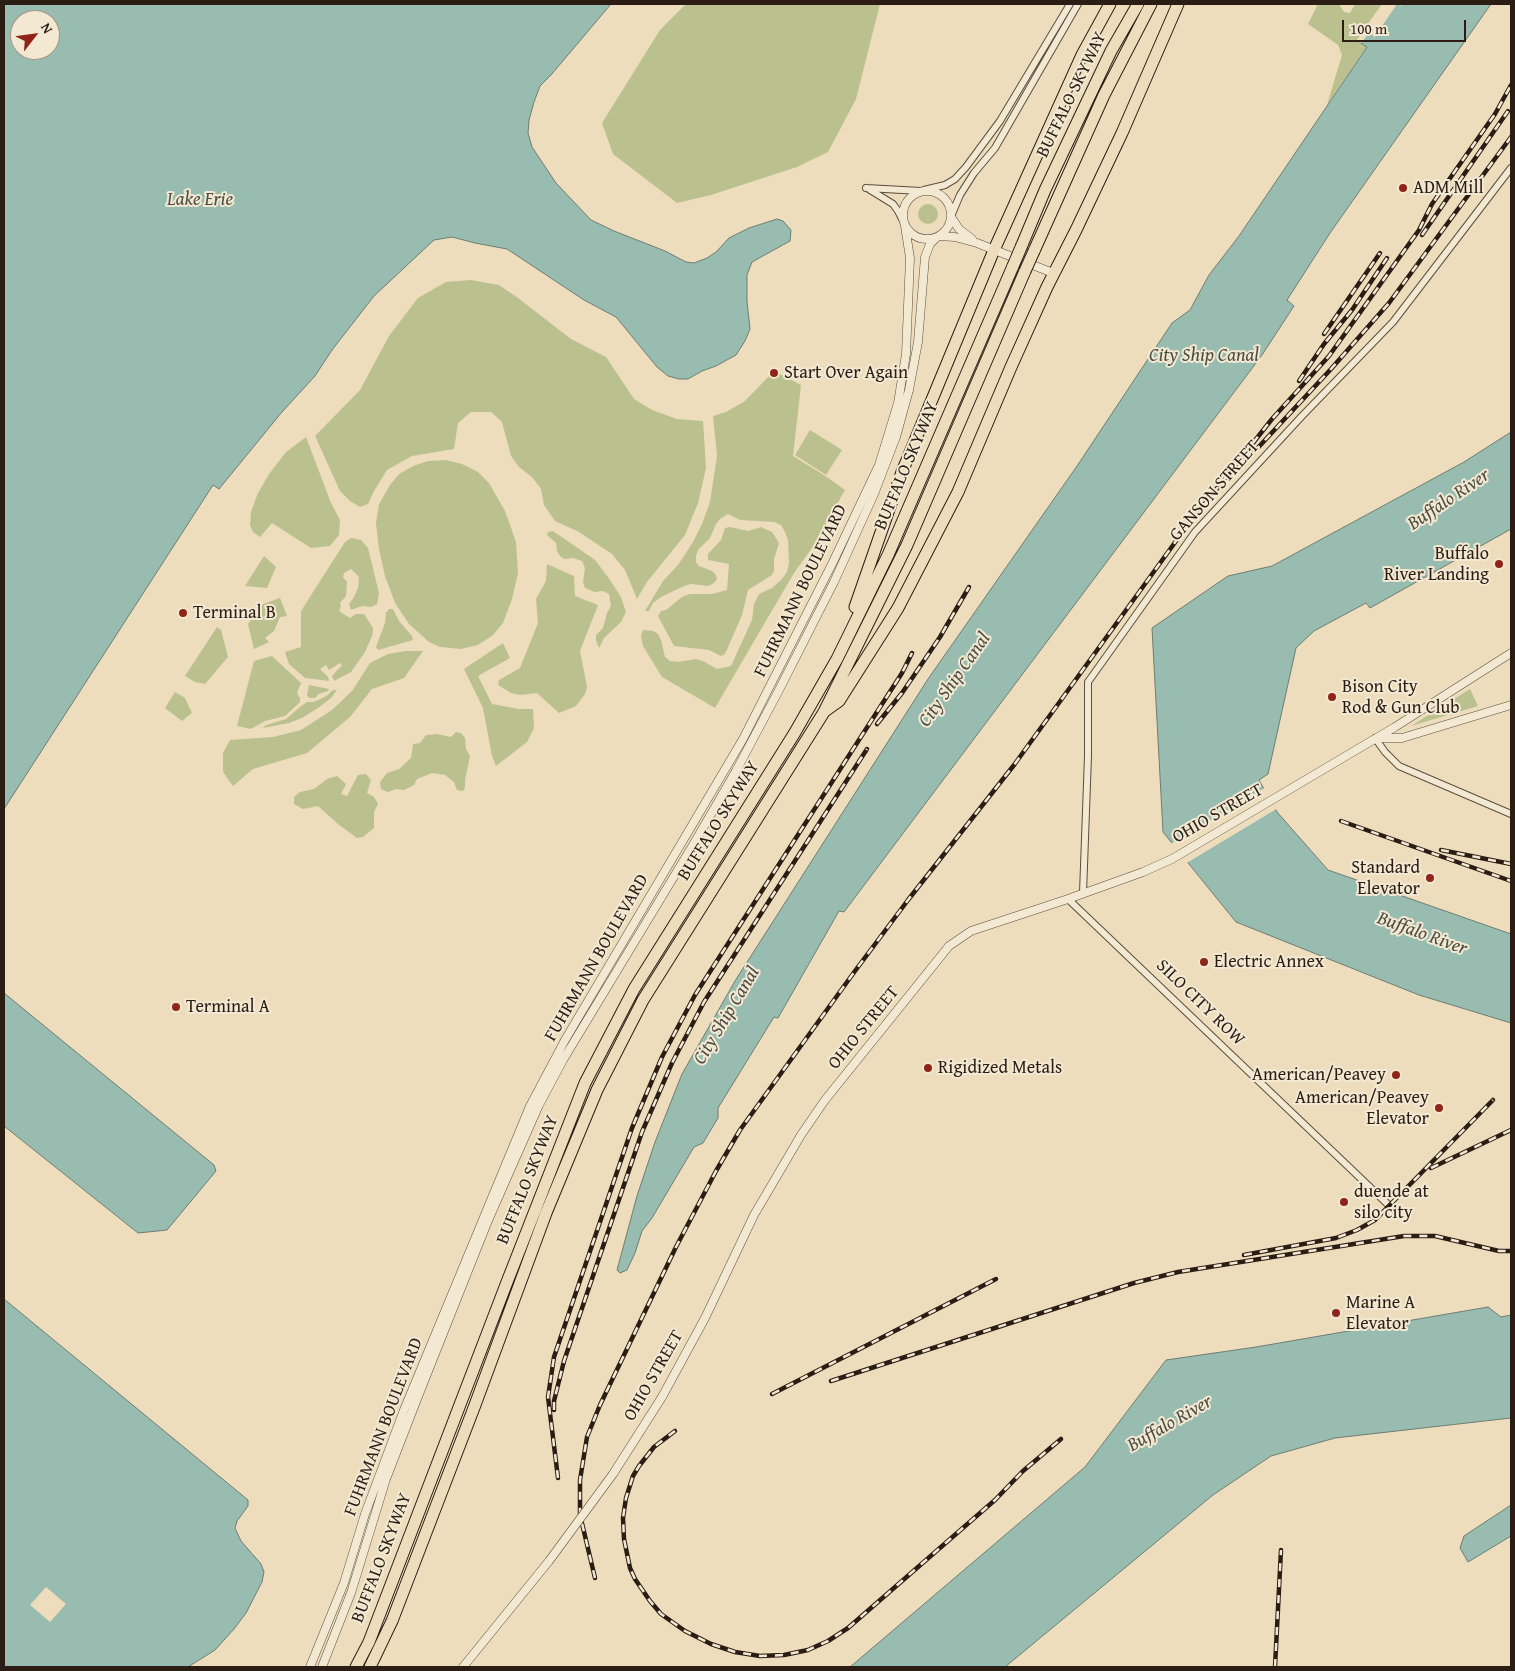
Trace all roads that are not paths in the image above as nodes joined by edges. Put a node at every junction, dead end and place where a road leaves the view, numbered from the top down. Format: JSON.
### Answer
{"nodes":[{"id":1,"x":1078,"y":4,"type":"edge"},
{"id":2,"x":1110,"y":4,"type":"edge"},
{"id":3,"x":1138,"y":4,"type":"edge"},
{"id":4,"x":1151,"y":4,"type":"edge"},
{"id":5,"x":1178,"y":4,"type":"edge"},
{"id":6,"x":1068,"y":5,"type":"edge"},
{"id":7,"x":1074,"y":11,"type":"junction"},
{"id":8,"x":1511,"y":168,"type":"edge"},
{"id":9,"x":922,"y":191,"type":"junction"},
{"id":10,"x":952,"y":216,"type":"junction"},
{"id":11,"x":905,"y":225,"type":"junction"},
{"id":12,"x":937,"y":237,"type":"junction"},
{"id":13,"x":977,"y":243,"type":"junction"},
{"id":14,"x":994,"y":250,"type":"junction"},
{"id":15,"x":1053,"y":273,"type":"junction"},
{"id":16,"x":885,"y":456,"type":"junction"},
{"id":17,"x":1511,"y":653,"type":"edge"},
{"id":18,"x":837,"y":659,"type":"junction"},
{"id":19,"x":1511,"y":705,"type":"edge"},
{"id":20,"x":824,"y":712,"type":"junction"},
{"id":21,"x":1375,"y":738,"type":"junction"},
{"id":22,"x":1510,"y":813,"type":"edge"},
{"id":23,"x":1083,"y":894,"type":"junction"},
{"id":24,"x":1068,"y":899,"type":"junction"},
{"id":25,"x":494,"y":1200,"type":"junction"},
{"id":26,"x":1397,"y":1213,"type":"dead end"},
{"id":27,"x":365,"y":1514,"type":"junction"},
{"id":28,"x":374,"y":1517,"type":"junction"},
{"id":29,"x":310,"y":1667,"type":"edge"},
{"id":30,"x":322,"y":1667,"type":"edge"},
{"id":31,"x":356,"y":1667,"type":"edge"},
{"id":32,"x":370,"y":1667,"type":"edge"},
{"id":33,"x":463,"y":1667,"type":"edge"}],
"edges":[{"from":1,"to":7,"type":"street","name":"FUHRMANN BOULEVARD"},
{"from":2,"to":14,"type":"highway"},
{"from":3,"to":18,"type":"highway","name":"BUFFALO SKYWAY","bridge":true},
{"from":4,"to":20,"type":"highway","name":"BUFFALO SKYWAY","bridge":true},
{"from":5,"to":15,"type":"highway"},
{"from":6,"to":7,"type":"street","name":"FUHRMANN BOULEVARD"},
{"from":6,"to":9,"type":"street","name":"FUHRMANN BOULEVARD"},
{"from":7,"to":10,"type":"street","name":"FUHRMANN BOULEVARD"},
{"from":8,"to":23,"type":"street","name":"GANSON STREET"},
{"from":9,"to":10,"type":"street"},
{"from":9,"to":11,"type":"street","name":"FUHRMANN BOULEVARD"},
{"from":9,"to":11,"type":"street"},
{"from":10,"to":12,"type":"street","name":"FUHRMANN BOULEVARD"},
{"from":10,"to":13,"type":"street"},
{"from":11,"to":12,"type":"street"},
{"from":11,"to":16,"type":"street","name":"FUHRMANN BOULEVARD"},
{"from":12,"to":13,"type":"street"},
{"from":12,"to":16,"type":"street","name":"FUHRMANN BOULEVARD"},
{"from":13,"to":14,"type":"street"},
{"from":14,"to":15,"type":"street"},
{"from":14,"to":18,"type":"highway"},
{"from":15,"to":20,"type":"highway"},
{"from":16,"to":25,"type":"street","name":"FUHRMANN BOULEVARD"},
{"from":17,"to":21,"type":"street","name":"OHIO STREET"},
{"from":18,"to":31,"type":"highway","name":"BUFFALO SKYWAY"},
{"from":19,"to":21,"type":"street"},
{"from":20,"to":32,"type":"highway","name":"BUFFALO SKYWAY"},
{"from":21,"to":22,"type":"street"},
{"from":21,"to":23,"type":"street","name":"OHIO STREET"},
{"from":23,"to":24,"type":"street","name":"OHIO STREET"},
{"from":24,"to":26,"type":"street","name":"SILO CITY ROW"},
{"from":24,"to":33,"type":"street","name":"OHIO STREET","bridge":true},
{"from":25,"to":27,"type":"street","name":"FUHRMANN BOULEVARD"},
{"from":25,"to":28,"type":"street","name":"FUHRMANN BOULEVARD"},
{"from":27,"to":28,"type":"street"},
{"from":27,"to":29,"type":"street","name":"FUHRMANN BOULEVARD"},
{"from":28,"to":30,"type":"street","name":"FUHRMANN BOULEVARD"}]}
